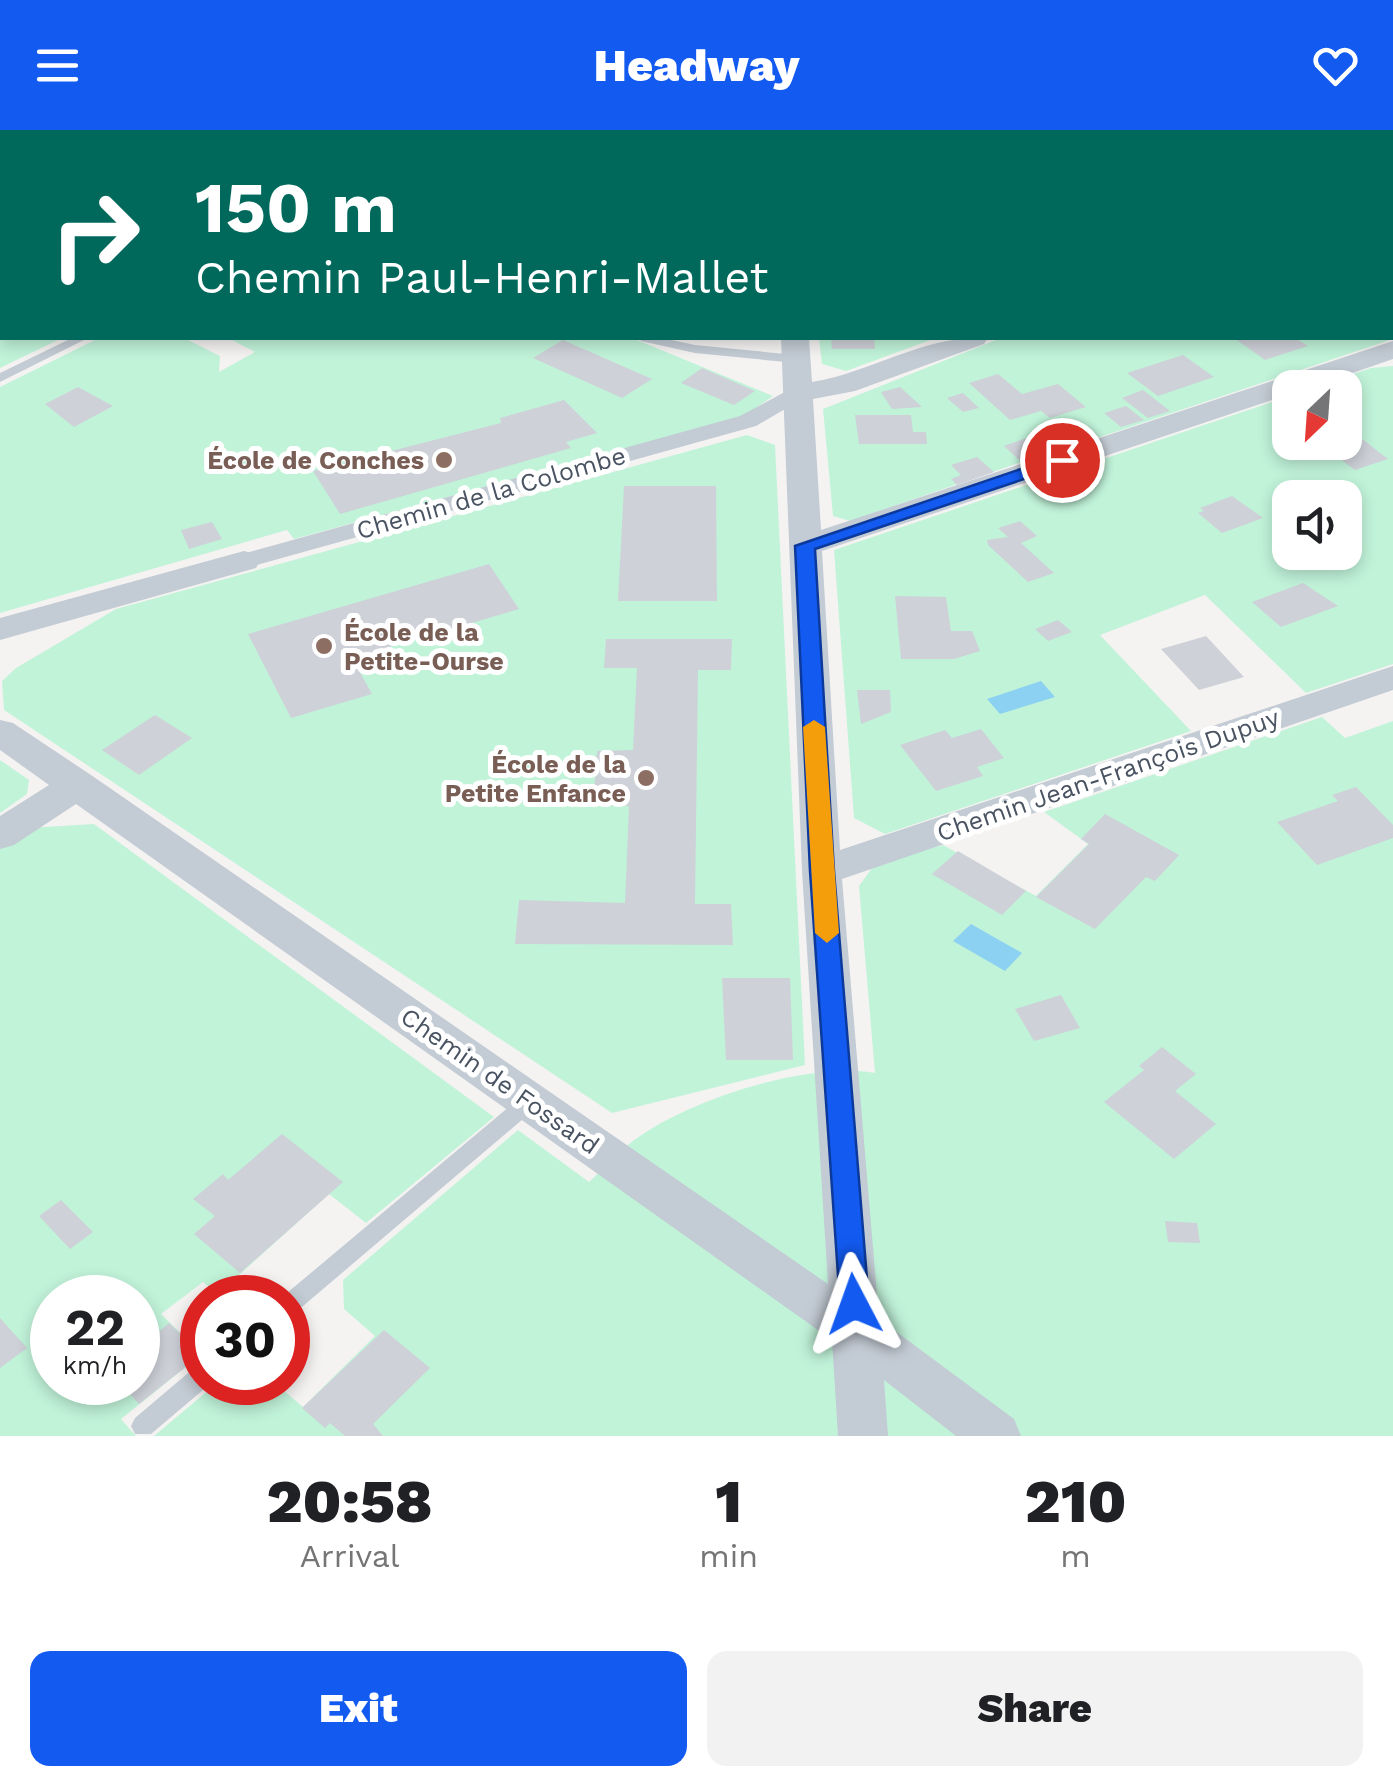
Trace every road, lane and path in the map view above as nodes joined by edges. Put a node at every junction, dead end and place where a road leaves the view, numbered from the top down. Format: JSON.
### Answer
{"nodes":[{"id":1,"x":76,"y":340,"type":"edge"},
{"id":2,"x":655,"y":340,"type":"edge"},
{"id":3,"x":969,"y":340,"type":"edge"},
{"id":4,"x":1393,"y":350,"type":"edge"},
{"id":5,"x":796,"y":363,"type":"edge"},
{"id":6,"x":0,"y":378,"type":"edge"},
{"id":7,"x":804,"y":546,"type":"junction"},
{"id":8,"x":244,"y":561,"type":"joint"},
{"id":9,"x":0,"y":629,"type":"edge"},
{"id":10,"x":1393,"y":678,"type":"edge"},
{"id":11,"x":0,"y":732,"type":"edge"},
{"id":12,"x":78,"y":784,"type":"junction"},
{"id":13,"x":0,"y":835,"type":"edge"},
{"id":14,"x":822,"y":871,"type":"junction"},
{"id":15,"x":529,"y":1102,"type":"junction"},
{"id":16,"x":310,"y":1286,"type":"edge"},
{"id":17,"x":856,"y":1330,"type":"junction"},
{"id":18,"x":180,"y":1395,"type":"edge"},
{"id":19,"x":143,"y":1426,"type":"dead end"},
{"id":20,"x":864,"y":1436,"type":"edge"},
{"id":21,"x":996,"y":1436,"type":"edge"}],
"edges":[{"from":1,"to":6,"type":"lane"},
{"from":2,"to":5,"type":"lane"},
{"from":3,"to":5,"type":"street","name":"Chemin de la Colombe"},
{"from":4,"to":7,"type":"street"},
{"from":5,"to":7,"type":"street"},
{"from":5,"to":8,"type":"street","name":"Chemin de la Colombe"},
{"from":7,"to":14,"type":"street"},
{"from":8,"to":9,"type":"street","name":"Chemin de la Colombe"},
{"from":10,"to":14,"type":"street","name":"Chemin Jean-François Dupuy"},
{"from":11,"to":12,"type":"street","name":"Chemin de Fossard"},
{"from":12,"to":13,"type":"street"},
{"from":12,"to":15,"type":"street","name":"Chemin de Fossard"},
{"from":14,"to":17,"type":"street"},
{"from":15,"to":16,"type":"lane"},
{"from":15,"to":17,"type":"street","name":"Chemin de Fossard"},
{"from":17,"to":20,"type":"street"},
{"from":17,"to":21,"type":"street","name":"Chemin de Fossard"},
{"from":18,"to":19,"type":"lane"}]}
